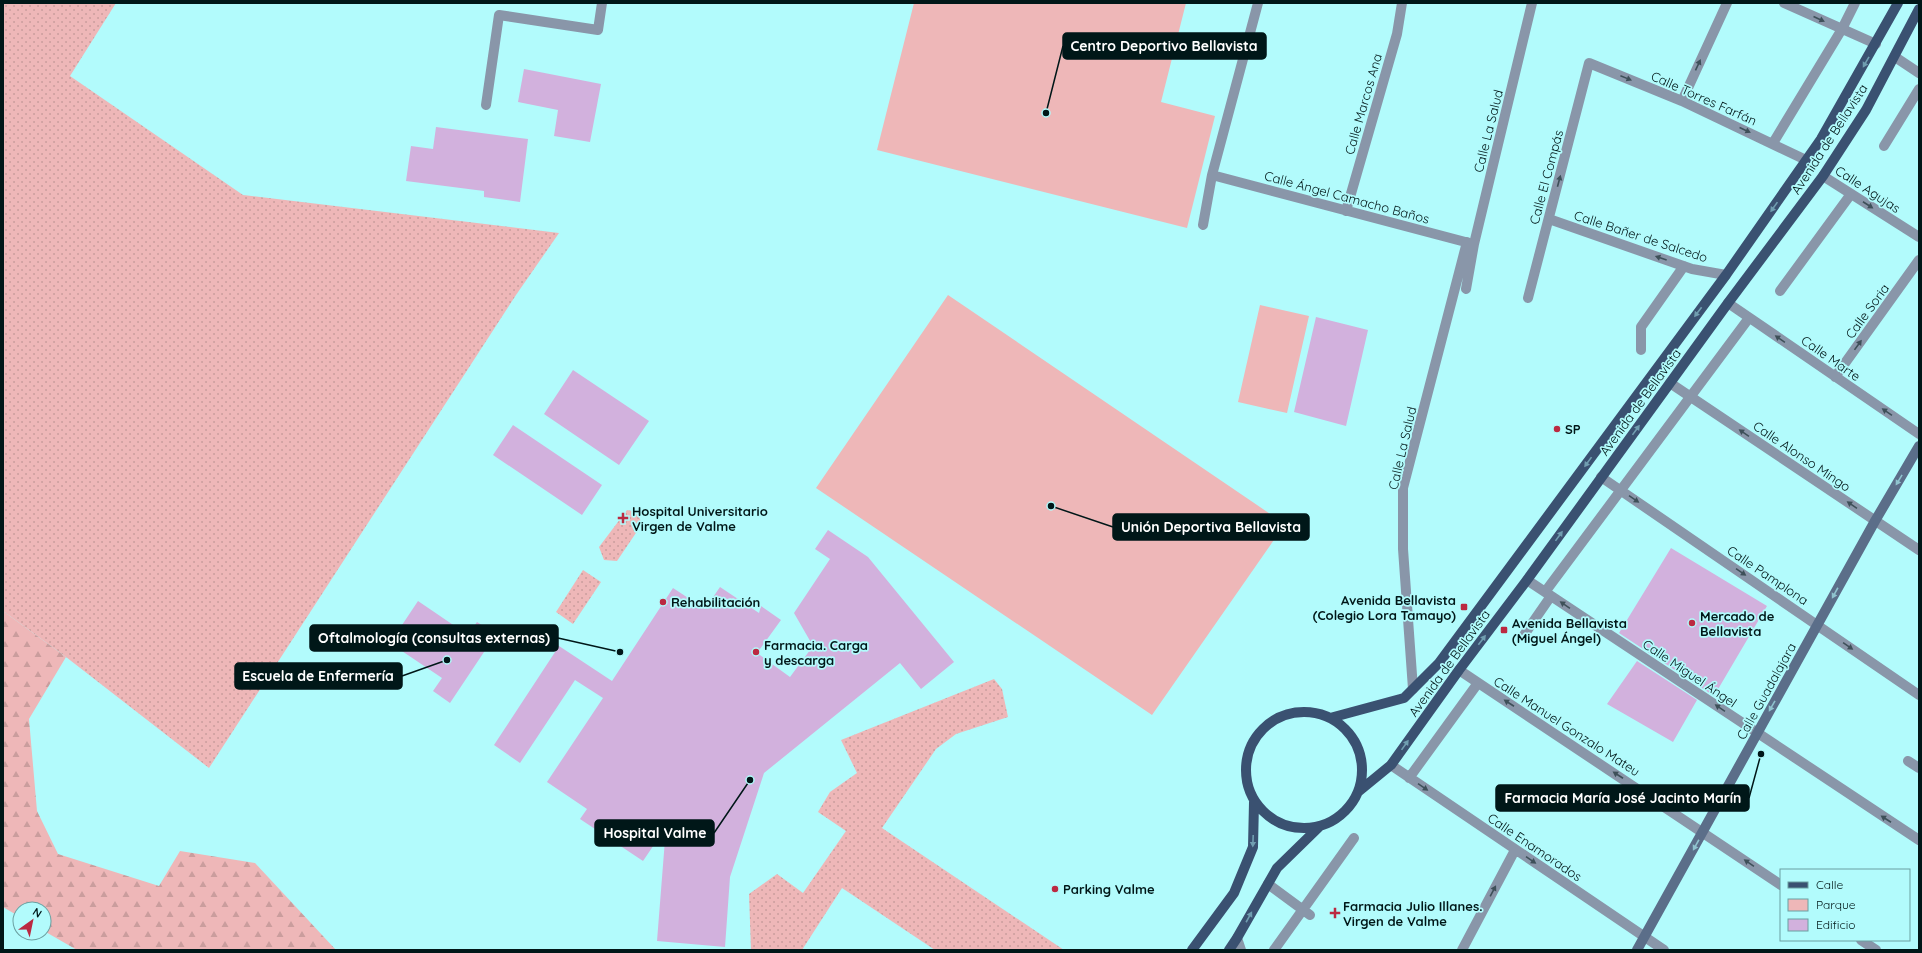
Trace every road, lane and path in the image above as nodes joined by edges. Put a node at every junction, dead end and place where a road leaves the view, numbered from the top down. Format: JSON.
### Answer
{"nodes":[{"id":1,"x":602,"y":3,"type":"edge"},
{"id":2,"x":1258,"y":3,"type":"edge"},
{"id":3,"x":1402,"y":3,"type":"edge"},
{"id":4,"x":1532,"y":3,"type":"edge"},
{"id":5,"x":1727,"y":3,"type":"edge"},
{"id":6,"x":1784,"y":3,"type":"edge"},
{"id":7,"x":1855,"y":3,"type":"edge"},
{"id":8,"x":1898,"y":3,"type":"edge"},
{"id":9,"x":1919,"y":9,"type":"edge"},
{"id":10,"x":1842,"y":29,"type":"junction"},
{"id":11,"x":1876,"y":44,"type":"junction"},
{"id":12,"x":1895,"y":57,"type":"junction"},
{"id":13,"x":1589,"y":63,"type":"joint"},
{"id":14,"x":1919,"y":73,"type":"edge"},
{"id":15,"x":1919,"y":89,"type":"edge"},
{"id":16,"x":1682,"y":100,"type":"junction"},
{"id":17,"x":486,"y":105,"type":"dead end"},
{"id":18,"x":1773,"y":143,"type":"junction"},
{"id":19,"x":1884,"y":146,"type":"dead end"},
{"id":20,"x":1806,"y":160,"type":"junction"},
{"id":21,"x":1212,"y":175,"type":"junction"},
{"id":22,"x":1823,"y":176,"type":"junction"},
{"id":23,"x":1851,"y":194,"type":"junction"},
{"id":24,"x":1346,"y":211,"type":"junction"},
{"id":25,"x":1549,"y":219,"type":"junction"},
{"id":26,"x":1203,"y":225,"type":"dead end"},
{"id":27,"x":1919,"y":238,"type":"edge"},
{"id":28,"x":1471,"y":243,"type":"junction"},
{"id":29,"x":1919,"y":260,"type":"edge"},
{"id":30,"x":1684,"y":266,"type":"junction"},
{"id":31,"x":1726,"y":275,"type":"junction"},
{"id":32,"x":1466,"y":288,"type":"dead end"},
{"id":33,"x":1780,"y":292,"type":"dead end"},
{"id":34,"x":1528,"y":298,"type":"dead end"},
{"id":35,"x":1728,"y":303,"type":"junction"},
{"id":36,"x":1749,"y":318,"type":"junction"},
{"id":37,"x":1641,"y":350,"type":"dead end"},
{"id":38,"x":1835,"y":377,"type":"junction"},
{"id":39,"x":1670,"y":383,"type":"junction"},
{"id":40,"x":1690,"y":397,"type":"junction"},
{"id":41,"x":1919,"y":434,"type":"edge"},
{"id":42,"x":1919,"y":446,"type":"edge"},
{"id":43,"x":1601,"y":477,"type":"junction"},
{"id":44,"x":1620,"y":490,"type":"junction"},
{"id":45,"x":1875,"y":521,"type":"junction"},
{"id":46,"x":1919,"y":550,"type":"edge"},
{"id":47,"x":1527,"y":580,"type":"junction"},
{"id":48,"x":1548,"y":594,"type":"junction"},
{"id":49,"x":1818,"y":625,"type":"junction"},
{"id":50,"x":1524,"y":636,"type":"dead end"},
{"id":51,"x":1459,"y":670,"type":"junction"},
{"id":52,"x":1478,"y":683,"type":"junction"},
{"id":53,"x":1413,"y":689,"type":"junction"},
{"id":54,"x":1919,"y":695,"type":"edge"},
{"id":55,"x":1330,"y":718,"type":"junction"},
{"id":56,"x":1757,"y":733,"type":"junction"},
{"id":57,"x":1908,"y":761,"type":"dead end"},
{"id":58,"x":1391,"y":765,"type":"junction"},
{"id":59,"x":1919,"y":768,"type":"edge"},
{"id":60,"x":1410,"y":778,"type":"junction"},
{"id":61,"x":1358,"y":792,"type":"junction"},
{"id":62,"x":1254,"y":802,"type":"junction"},
{"id":63,"x":1319,"y":827,"type":"junction"},
{"id":64,"x":1703,"y":831,"type":"junction"},
{"id":65,"x":1354,"y":838,"type":"dead end"},
{"id":66,"x":1919,"y":840,"type":"edge"},
{"id":67,"x":1515,"y":850,"type":"junction"},
{"id":68,"x":1268,"y":884,"type":"junction"},
{"id":69,"x":1780,"y":884,"type":"edge"},
{"id":70,"x":1307,"y":912,"type":"junction"},
{"id":71,"x":1644,"y":937,"type":"junction"},
{"id":72,"x":1237,"y":938,"type":"junction"},
{"id":73,"x":1862,"y":941,"type":"edge"},
{"id":74,"x":1192,"y":950,"type":"edge"},
{"id":75,"x":1228,"y":950,"type":"edge"},
{"id":76,"x":1241,"y":950,"type":"edge"},
{"id":77,"x":1274,"y":950,"type":"edge"},
{"id":78,"x":1462,"y":950,"type":"edge"},
{"id":79,"x":1637,"y":950,"type":"edge"},
{"id":80,"x":1664,"y":950,"type":"edge"},
{"id":81,"x":1876,"y":950,"type":"edge"}],
"edges":[{"from":1,"to":17,"type":"street"},
{"from":2,"to":21,"type":"street"},
{"from":3,"to":24,"type":"street","name":"Calle Marcos Ana"},
{"from":4,"to":28,"type":"street","name":"Calle La Salud"},
{"from":16,"to":5,"type":"street","one_way":true},
{"from":6,"to":10,"type":"street","one_way":true},
{"from":7,"to":10,"type":"street"},
{"from":8,"to":11,"type":"main road","name":"Avenida de Bellavista"},
{"from":9,"to":12,"type":"main road","name":"Avenida de Bellavista"},
{"from":10,"to":11,"type":"street"},
{"from":10,"to":18,"type":"street"},
{"from":11,"to":20,"type":"main road","name":"Avenida de Bellavista","one_way":true},
{"from":12,"to":14,"type":"street"},
{"from":12,"to":22,"type":"main road","name":"Avenida de Bellavista"},
{"from":13,"to":16,"type":"street","name":"Calle Torres Farfán","one_way":true},
{"from":25,"to":13,"type":"street","name":"Calle El Compás","one_way":true},
{"from":15,"to":19,"type":"street"},
{"from":16,"to":18,"type":"street","name":"Calle Torres Farfán","one_way":true},
{"from":18,"to":20,"type":"street","name":"Calle Torres Farfán"},
{"from":20,"to":31,"type":"main road","name":"Avenida de Bellavista","one_way":true},
{"from":21,"to":24,"type":"street","name":"Calle Ángel Camacho Baños"},
{"from":21,"to":26,"type":"street"},
{"from":22,"to":23,"type":"street","name":"Calle Agujas"},
{"from":22,"to":35,"type":"main road","name":"Avenida de Bellavista"},
{"from":23,"to":27,"type":"street","name":"Calle Agujas","one_way":true},
{"from":23,"to":33,"type":"street"},
{"from":24,"to":28,"type":"street","name":"Calle Ángel Camacho Baños"},
{"from":30,"to":25,"type":"street","name":"Calle Bañer de Salcedo","one_way":true},
{"from":25,"to":34,"type":"street","name":"Calle El Compás"},
{"from":28,"to":32,"type":"street","name":"Calle La Salud"},
{"from":28,"to":53,"type":"street","name":"Calle La Salud"},
{"from":38,"to":29,"type":"street","name":"Calle Soria","one_way":true},
{"from":30,"to":31,"type":"street","name":"Calle Bañer de Salcedo"},
{"from":30,"to":37,"type":"street"},
{"from":31,"to":53,"type":"main road","name":"Avenida de Bellavista","one_way":true},
{"from":35,"to":36,"type":"street","name":"Calle Marte"},
{"from":35,"to":39,"type":"main road","name":"Avenida de Bellavista"},
{"from":38,"to":36,"type":"street","name":"Calle Marte","one_way":true},
{"from":36,"to":40,"type":"street"},
{"from":41,"to":38,"type":"street","name":"Calle Marte","one_way":true},
{"from":39,"to":40,"type":"street","name":"Calle Alonso Mingo"},
{"from":43,"to":39,"type":"main road","name":"Avenida de Bellavista","one_way":true},
{"from":40,"to":44,"type":"street"},
{"from":45,"to":40,"type":"street","name":"Calle Alonso Mingo","one_way":true},
{"from":42,"to":45,"type":"street","name":"Calle Guadalajara","one_way":true},
{"from":43,"to":44,"type":"street","name":"Calle Pamplona"},
{"from":47,"to":43,"type":"main road","name":"Avenida de Bellavista","one_way":true},
{"from":44,"to":48,"type":"street"},
{"from":44,"to":49,"type":"street","name":"Calle Pamplona","one_way":true},
{"from":45,"to":46,"type":"street","name":"Calle Alonso Mingo"},
{"from":45,"to":49,"type":"street","name":"Calle Guadalajara","one_way":true},
{"from":47,"to":48,"type":"street","name":"Calle Miguel Ángel"},
{"from":51,"to":47,"type":"main road","name":"Avenida de Bellavista","one_way":true},
{"from":48,"to":50,"type":"street"},
{"from":56,"to":48,"type":"street","name":"Calle Miguel Ángel","one_way":true},
{"from":49,"to":54,"type":"street","name":"Calle Pamplona","one_way":true},
{"from":49,"to":56,"type":"street","name":"Calle Guadalajara","one_way":true},
{"from":51,"to":52,"type":"street","name":"Calle Manuel Gonzalo Mateu"},
{"from":58,"to":51,"type":"main road","name":"Avenida de Bellavista","one_way":true},
{"from":52,"to":60,"type":"street"},
{"from":64,"to":52,"type":"street","name":"Calle Manuel Gonzalo Mateu","one_way":true},
{"from":53,"to":55,"type":"main road","name":"Avenida de Bellavista"},
{"from":55,"to":61,"type":"main road"},
{"from":55,"to":62,"type":"main road"},
{"from":56,"to":64,"type":"street","name":"Calle Guadalajara"},
{"from":66,"to":56,"type":"street","name":"Calle Miguel Ángel","one_way":true},
{"from":57,"to":59,"type":"street"},
{"from":58,"to":60,"type":"street","name":"Calle Enamorados"},
{"from":58,"to":61,"type":"main road","name":"Avenida de Bellavista"},
{"from":60,"to":67,"type":"street","name":"Calle Enamorados","one_way":true},
{"from":61,"to":63,"type":"main road"},
{"from":62,"to":63,"type":"main road"},
{"from":62,"to":74,"type":"main road","one_way":true},
{"from":63,"to":68,"type":"main road"},
{"from":69,"to":64,"type":"street","name":"Calle Manuel Gonzalo Mateu","one_way":true},
{"from":64,"to":71,"type":"street","name":"Calle Guadalajara","one_way":true},
{"from":65,"to":70,"type":"street"},
{"from":67,"to":71,"type":"street","name":"Calle Enamorados","one_way":true},
{"from":78,"to":67,"type":"street","one_way":true},
{"from":68,"to":70,"type":"street"},
{"from":72,"to":68,"type":"main road","one_way":true},
{"from":70,"to":77,"type":"street"},
{"from":71,"to":79,"type":"street","name":"Calle Guadalajara"},
{"from":71,"to":80,"type":"street","name":"Calle Enamorados"},
{"from":72,"to":75,"type":"main road"},
{"from":72,"to":76,"type":"street"},
{"from":73,"to":81,"type":"street"}]}
